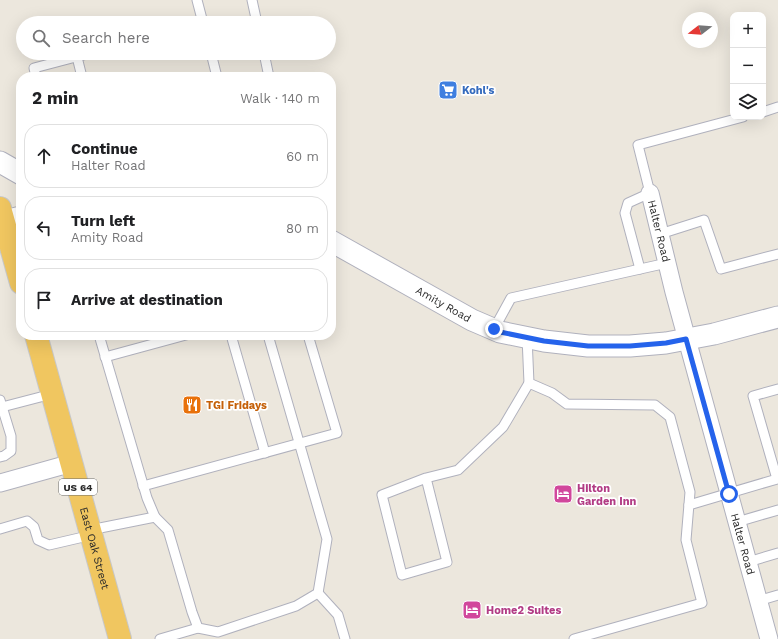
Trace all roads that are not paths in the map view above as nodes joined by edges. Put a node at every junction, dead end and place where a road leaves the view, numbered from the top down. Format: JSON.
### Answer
{"nodes":[{"id":1,"x":197,"y":0,"type":"edge"},
{"id":2,"x":252,"y":0,"type":"edge"},
{"id":3,"x":201,"y":16,"type":"edge"},
{"id":4,"x":255,"y":16,"type":"edge"},
{"id":5,"x":66,"y":60,"type":"edge"},
{"id":6,"x":79,"y":60,"type":"edge"},
{"id":7,"x":213,"y":60,"type":"edge"},
{"id":8,"x":265,"y":60,"type":"edge"},
{"id":9,"x":35,"y":72,"type":"edge"},
{"id":10,"x":81,"y":72,"type":"edge"},
{"id":11,"x":216,"y":72,"type":"edge"},
{"id":12,"x":268,"y":72,"type":"edge"},
{"id":13,"x":778,"y":108,"type":"edge"},
{"id":14,"x":766,"y":111,"type":"edge"},
{"id":15,"x":732,"y":120,"type":"edge"},
{"id":16,"x":0,"y":162,"type":"edge"},
{"id":17,"x":16,"y":171,"type":"edge"},
{"id":18,"x":650,"y":193,"type":"junction"},
{"id":19,"x":6,"y":217,"type":"edge"},
{"id":20,"x":660,"y":234,"type":"junction"},
{"id":21,"x":336,"y":244,"type":"edge"},
{"id":22,"x":778,"y":254,"type":"edge"},
{"id":23,"x":16,"y":261,"type":"edge"},
{"id":24,"x":667,"y":263,"type":"junction"},
{"id":25,"x":640,"y":269,"type":"junction"},
{"id":26,"x":778,"y":317,"type":"edge"},
{"id":27,"x":494,"y":329,"type":"junction"},
{"id":28,"x":527,"y":337,"type":"junction"},
{"id":29,"x":686,"y":339,"type":"junction"},
{"id":30,"x":39,"y":340,"type":"edge"},
{"id":31,"x":100,"y":340,"type":"edge"},
{"id":32,"x":168,"y":340,"type":"edge"},
{"id":33,"x":232,"y":340,"type":"edge"},
{"id":34,"x":269,"y":340,"type":"edge"},
{"id":35,"x":309,"y":340,"type":"edge"},
{"id":36,"x":105,"y":357,"type":"junction"},
{"id":37,"x":529,"y":383,"type":"junction"},
{"id":38,"x":778,"y":389,"type":"edge"},
{"id":39,"x":52,"y":394,"type":"junction"},
{"id":40,"x":1,"y":404,"type":"edge"},
{"id":41,"x":300,"y":444,"type":"junction"},
{"id":42,"x":265,"y":453,"type":"junction"},
{"id":43,"x":0,"y":457,"type":"edge"},
{"id":44,"x":72,"y":463,"type":"junction"},
{"id":45,"x":426,"y":478,"type":"junction"},
{"id":46,"x":0,"y":483,"type":"edge"},
{"id":47,"x":143,"y":486,"type":"junction"},
{"id":48,"x":729,"y":494,"type":"junction"},
{"id":49,"x":689,"y":505,"type":"junction"},
{"id":50,"x":778,"y":510,"type":"edge"},
{"id":51,"x":155,"y":517,"type":"junction"},
{"id":52,"x":737,"y":522,"type":"junction"},
{"id":53,"x":0,"y":529,"type":"edge"},
{"id":54,"x":91,"y":533,"type":"junction"},
{"id":55,"x":778,"y":553,"type":"edge"},
{"id":56,"x":748,"y":562,"type":"junction"},
{"id":57,"x":318,"y":593,"type":"junction"},
{"id":58,"x":778,"y":595,"type":"edge"},
{"id":59,"x":758,"y":601,"type":"junction"},
{"id":60,"x":198,"y":628,"type":"junction"},
{"id":61,"x":768,"y":637,"type":"edge"},
{"id":62,"x":120,"y":639,"type":"edge"},
{"id":63,"x":160,"y":639,"type":"edge"},
{"id":64,"x":345,"y":639,"type":"edge"},
{"id":65,"x":574,"y":639,"type":"edge"}],
"edges":[{"from":1,"to":3,"type":"lane"},
{"from":2,"to":4,"type":"lane"},
{"from":5,"to":9,"type":"lane"},
{"from":6,"to":10,"type":"lane"},
{"from":7,"to":11,"type":"lane"},
{"from":8,"to":12,"type":"lane"},
{"from":13,"to":14,"type":"lane"},
{"from":15,"to":18,"type":"lane"},
{"from":16,"to":17,"type":"street"},
{"from":18,"to":20,"type":"street","name":"Halter Road"},
{"from":18,"to":25,"type":"lane"},
{"from":19,"to":23,"type":"highway"},
{"from":20,"to":22,"type":"lane"},
{"from":20,"to":24,"type":"street","name":"Halter Road"},
{"from":21,"to":27,"type":"street","name":"Amity Road"},
{"from":24,"to":25,"type":"lane"},
{"from":24,"to":29,"type":"street","name":"Halter Road"},
{"from":25,"to":27,"type":"lane"},
{"from":26,"to":29,"type":"street","name":"Amity Road"},
{"from":27,"to":28,"type":"street","name":"Amity Road"},
{"from":28,"to":29,"type":"street","name":"Amity Road"},
{"from":28,"to":37,"type":"lane"},
{"from":29,"to":48,"type":"street","name":"Halter Road"},
{"from":30,"to":39,"type":"highway","name":"East Oak Street","number":"US 64"},
{"from":31,"to":36,"type":"lane"},
{"from":32,"to":36,"type":"lane"},
{"from":33,"to":42,"type":"lane"},
{"from":34,"to":41,"type":"lane"},
{"from":35,"to":41,"type":"lane"},
{"from":36,"to":47,"type":"lane"},
{"from":37,"to":45,"type":"lane"},
{"from":37,"to":49,"type":"lane"},
{"from":38,"to":48,"type":"lane"},
{"from":39,"to":40,"type":"lane"},
{"from":39,"to":44,"type":"highway","name":"East Oak Street","number":"US 64"},
{"from":40,"to":43,"type":"lane"},
{"from":41,"to":42,"type":"lane"},
{"from":41,"to":57,"type":"lane"},
{"from":42,"to":47,"type":"lane"},
{"from":44,"to":46,"type":"street"},
{"from":44,"to":54,"type":"highway","name":"East Oak Street","number":"US 64"},
{"from":45,"to":45,"type":"lane"},
{"from":47,"to":51,"type":"lane"},
{"from":48,"to":49,"type":"lane"},
{"from":48,"to":52,"type":"street","name":"Halter Road"},
{"from":49,"to":65,"type":"lane"},
{"from":50,"to":52,"type":"lane"},
{"from":51,"to":54,"type":"lane"},
{"from":51,"to":60,"type":"lane"},
{"from":52,"to":56,"type":"street","name":"Halter Road"},
{"from":53,"to":54,"type":"lane"},
{"from":54,"to":62,"type":"highway","name":"East Oak Street","number":"US 64"},
{"from":55,"to":56,"type":"lane"},
{"from":56,"to":59,"type":"street","name":"Halter Road"},
{"from":57,"to":60,"type":"lane"},
{"from":57,"to":64,"type":"lane"},
{"from":58,"to":59,"type":"lane"},
{"from":59,"to":61,"type":"street","name":"Halter Road"},
{"from":60,"to":63,"type":"lane"}]}
